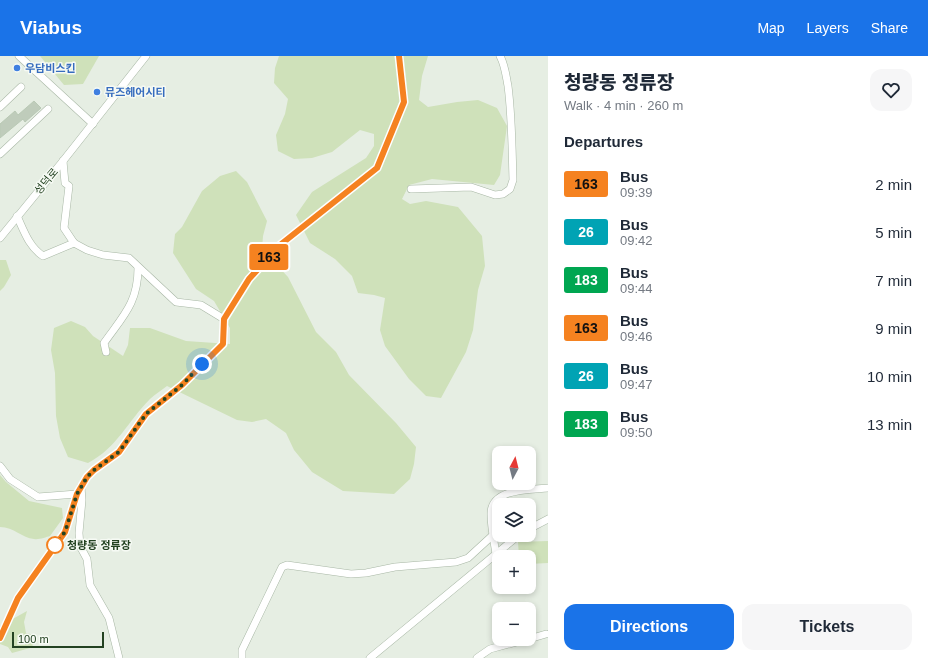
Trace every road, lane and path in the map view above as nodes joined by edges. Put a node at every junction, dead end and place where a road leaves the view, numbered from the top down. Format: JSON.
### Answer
{"nodes":[{"id":1,"x":19,"y":56,"type":"edge"},
{"id":2,"x":146,"y":56,"type":"edge"},
{"id":3,"x":399,"y":56,"type":"edge"},
{"id":4,"x":500,"y":56,"type":"edge"},
{"id":5,"x":21,"y":87,"type":"dead end"},
{"id":6,"x":0,"y":107,"type":"edge"},
{"id":7,"x":48,"y":109,"type":"dead end"},
{"id":8,"x":93,"y":124,"type":"junction"},
{"id":9,"x":0,"y":154,"type":"edge"},
{"id":10,"x":63,"y":161,"type":"junction"},
{"id":11,"x":411,"y":189,"type":"dead end"},
{"id":12,"x":17,"y":216,"type":"junction"},
{"id":13,"x":0,"y":238,"type":"edge"},
{"id":14,"x":74,"y":243,"type":"junction"},
{"id":15,"x":138,"y":268,"type":"junction"},
{"id":16,"x":224,"y":319,"type":"junction"},
{"id":17,"x":106,"y":352,"type":"dead end"},
{"id":18,"x":0,"y":466,"type":"edge"},
{"id":19,"x":81,"y":487,"type":"junction"},
{"id":20,"x":548,"y":488,"type":"edge"},
{"id":21,"x":77,"y":494,"type":"junction"},
{"id":22,"x":498,"y":498,"type":"edge"},
{"id":23,"x":492,"y":508,"type":"edge"},
{"id":24,"x":548,"y":519,"type":"edge"},
{"id":25,"x":492,"y":524,"type":"edge"},
{"id":26,"x":536,"y":525,"type":"edge"},
{"id":27,"x":492,"y":536,"type":"edge"},
{"id":28,"x":511,"y":542,"type":"edge"},
{"id":29,"x":501,"y":550,"type":"edge"},
{"id":30,"x":492,"y":557,"type":"edge"},
{"id":31,"x":547,"y":634,"type":"edge"},
{"id":32,"x":536,"y":637,"type":"edge"},
{"id":33,"x":0,"y":638,"type":"edge"},
{"id":34,"x":548,"y":643,"type":"edge"},
{"id":35,"x":504,"y":646,"type":"edge"},
{"id":36,"x":119,"y":658,"type":"edge"},
{"id":37,"x":242,"y":658,"type":"edge"},
{"id":38,"x":370,"y":658,"type":"edge"},
{"id":39,"x":477,"y":658,"type":"edge"}],
"edges":[{"from":1,"to":8,"type":"street"},
{"from":2,"to":8,"type":"street","name":"성덕로"},
{"from":3,"to":16,"type":"street"},
{"from":4,"to":11,"type":"street"},
{"from":5,"to":6,"type":"street"},
{"from":7,"to":9,"type":"street"},
{"from":8,"to":10,"type":"street","name":"성덕로"},
{"from":10,"to":12,"type":"street","name":"성덕로"},
{"from":10,"to":14,"type":"street"},
{"from":12,"to":13,"type":"street","name":"성덕로"},
{"from":12,"to":14,"type":"street"},
{"from":14,"to":15,"type":"street"},
{"from":15,"to":16,"type":"street"},
{"from":15,"to":17,"type":"street"},
{"from":16,"to":19,"type":"street"},
{"from":18,"to":21,"type":"street"},
{"from":19,"to":21,"type":"street"},
{"from":19,"to":36,"type":"street"},
{"from":20,"to":22,"type":"street"},
{"from":21,"to":33,"type":"street"},
{"from":23,"to":25,"type":"street"},
{"from":24,"to":26,"type":"street"},
{"from":27,"to":37,"type":"street"},
{"from":28,"to":29,"type":"street"},
{"from":30,"to":38,"type":"street"},
{"from":31,"to":32,"type":"street"},
{"from":31,"to":34,"type":"street"},
{"from":35,"to":39,"type":"street"}]}
